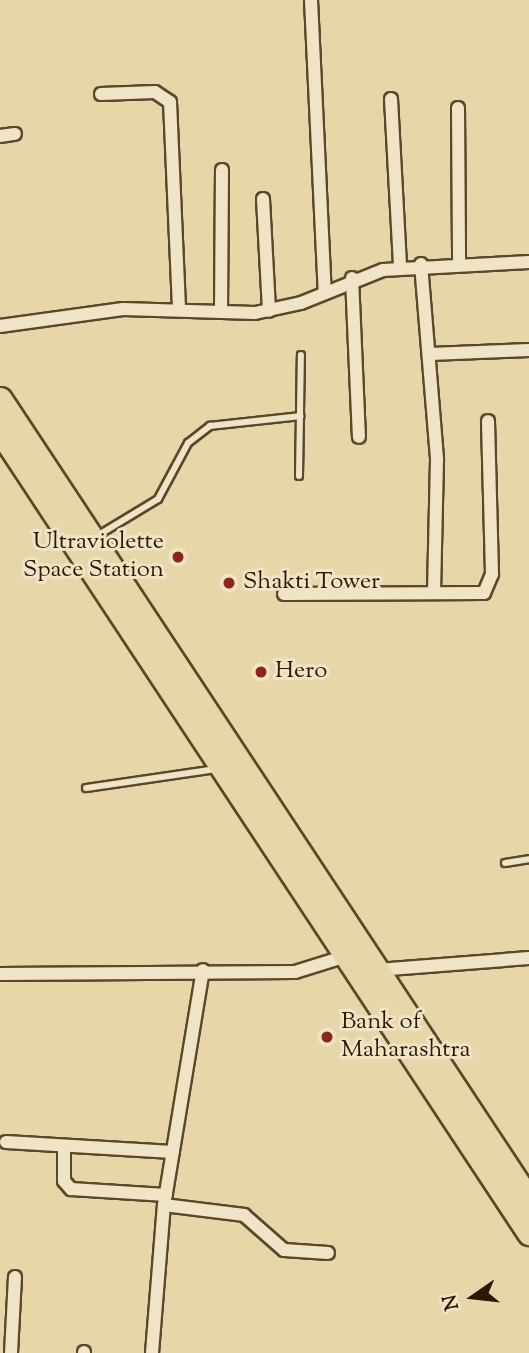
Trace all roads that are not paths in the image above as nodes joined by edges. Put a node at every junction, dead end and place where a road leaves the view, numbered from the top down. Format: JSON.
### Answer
{"nodes":[{"id":1,"x":311,"y":0,"type":"edge"},
{"id":2,"x":101,"y":94,"type":"dead end"},
{"id":3,"x":391,"y":99,"type":"dead end"},
{"id":4,"x":458,"y":108,"type":"dead end"},
{"id":5,"x":15,"y":134,"type":"dead end"},
{"id":6,"x":0,"y":136,"type":"edge"},
{"id":7,"x":222,"y":170,"type":"dead end"},
{"id":8,"x":263,"y":199,"type":"dead end"},
{"id":9,"x":459,"y":262,"type":"junction"},
{"id":10,"x":529,"y":262,"type":"edge"},
{"id":11,"x":421,"y":264,"type":"junction"},
{"id":12,"x":400,"y":267,"type":"junction"},
{"id":13,"x":352,"y":278,"type":"junction"},
{"id":14,"x":325,"y":292,"type":"junction"},
{"id":15,"x":179,"y":310,"type":"junction"},
{"id":16,"x":269,"y":311,"type":"junction"},
{"id":17,"x":221,"y":312,"type":"junction"},
{"id":18,"x":0,"y":326,"type":"edge"},
{"id":19,"x":529,"y":350,"type":"edge"},
{"id":20,"x":430,"y":354,"type":"junction"},
{"id":21,"x":301,"y":355,"type":"dead end"},
{"id":22,"x":0,"y":399,"type":"edge"},
{"id":23,"x":300,"y":416,"type":"junction"},
{"id":24,"x":488,"y":421,"type":"dead end"},
{"id":25,"x":0,"y":431,"type":"edge"},
{"id":26,"x":359,"y":437,"type":"dead end"},
{"id":27,"x":299,"y":477,"type":"dead end"},
{"id":28,"x":92,"y":538,"type":"junction"},
{"id":29,"x":435,"y":593,"type":"junction"},
{"id":30,"x":284,"y":594,"type":"dead end"},
{"id":31,"x":231,"y":765,"type":"junction"},
{"id":32,"x":86,"y":788,"type":"dead end"},
{"id":33,"x":529,"y":859,"type":"edge"},
{"id":34,"x":505,"y":863,"type":"dead end"},
{"id":35,"x":355,"y":953,"type":"junction"},
{"id":36,"x":529,"y":958,"type":"edge"},
{"id":37,"x":203,"y":970,"type":"junction"},
{"id":38,"x":377,"y":970,"type":"junction"},
{"id":39,"x":0,"y":974,"type":"edge"},
{"id":40,"x":6,"y":1142,"type":"dead end"},
{"id":41,"x":64,"y":1150,"type":"junction"},
{"id":42,"x":173,"y":1152,"type":"junction"},
{"id":43,"x":165,"y":1200,"type":"junction"},
{"id":44,"x":529,"y":1200,"type":"edge"},
{"id":45,"x":529,"y":1233,"type":"edge"},
{"id":46,"x":328,"y":1253,"type":"dead end"},
{"id":47,"x":15,"y":1277,"type":"dead end"},
{"id":48,"x":11,"y":1353,"type":"edge"},
{"id":49,"x":152,"y":1353,"type":"edge"}],
"edges":[{"from":1,"to":14,"type":"street"},
{"from":2,"to":15,"type":"street"},
{"from":3,"to":12,"type":"street"},
{"from":4,"to":9,"type":"street"},
{"from":5,"to":6,"type":"street"},
{"from":7,"to":17,"type":"street"},
{"from":8,"to":16,"type":"street"},
{"from":9,"to":10,"type":"street"},
{"from":9,"to":11,"type":"street"},
{"from":11,"to":12,"type":"street"},
{"from":11,"to":20,"type":"street"},
{"from":12,"to":13,"type":"street"},
{"from":13,"to":14,"type":"street"},
{"from":13,"to":26,"type":"street"},
{"from":14,"to":16,"type":"street"},
{"from":15,"to":17,"type":"street"},
{"from":15,"to":18,"type":"street"},
{"from":16,"to":17,"type":"street"},
{"from":19,"to":20,"type":"street"},
{"from":20,"to":29,"type":"street"},
{"from":21,"to":23,"type":"lane"},
{"from":22,"to":28,"type":"highway"},
{"from":23,"to":27,"type":"lane"},
{"from":23,"to":28,"type":"lane"},
{"from":24,"to":29,"type":"street"},
{"from":25,"to":31,"type":"highway"},
{"from":28,"to":31,"type":"highway"},
{"from":29,"to":30,"type":"street"},
{"from":31,"to":32,"type":"lane"},
{"from":31,"to":35,"type":"highway"},
{"from":33,"to":34,"type":"lane"},
{"from":35,"to":37,"type":"street"},
{"from":35,"to":38,"type":"highway"},
{"from":35,"to":45,"type":"highway"},
{"from":36,"to":38,"type":"street"},
{"from":37,"to":39,"type":"street"},
{"from":37,"to":42,"type":"street"},
{"from":38,"to":44,"type":"highway"},
{"from":40,"to":41,"type":"street"},
{"from":41,"to":42,"type":"street"},
{"from":41,"to":43,"type":"street"},
{"from":42,"to":43,"type":"street"},
{"from":43,"to":46,"type":"street"},
{"from":43,"to":49,"type":"street"},
{"from":47,"to":48,"type":"street"}]}
